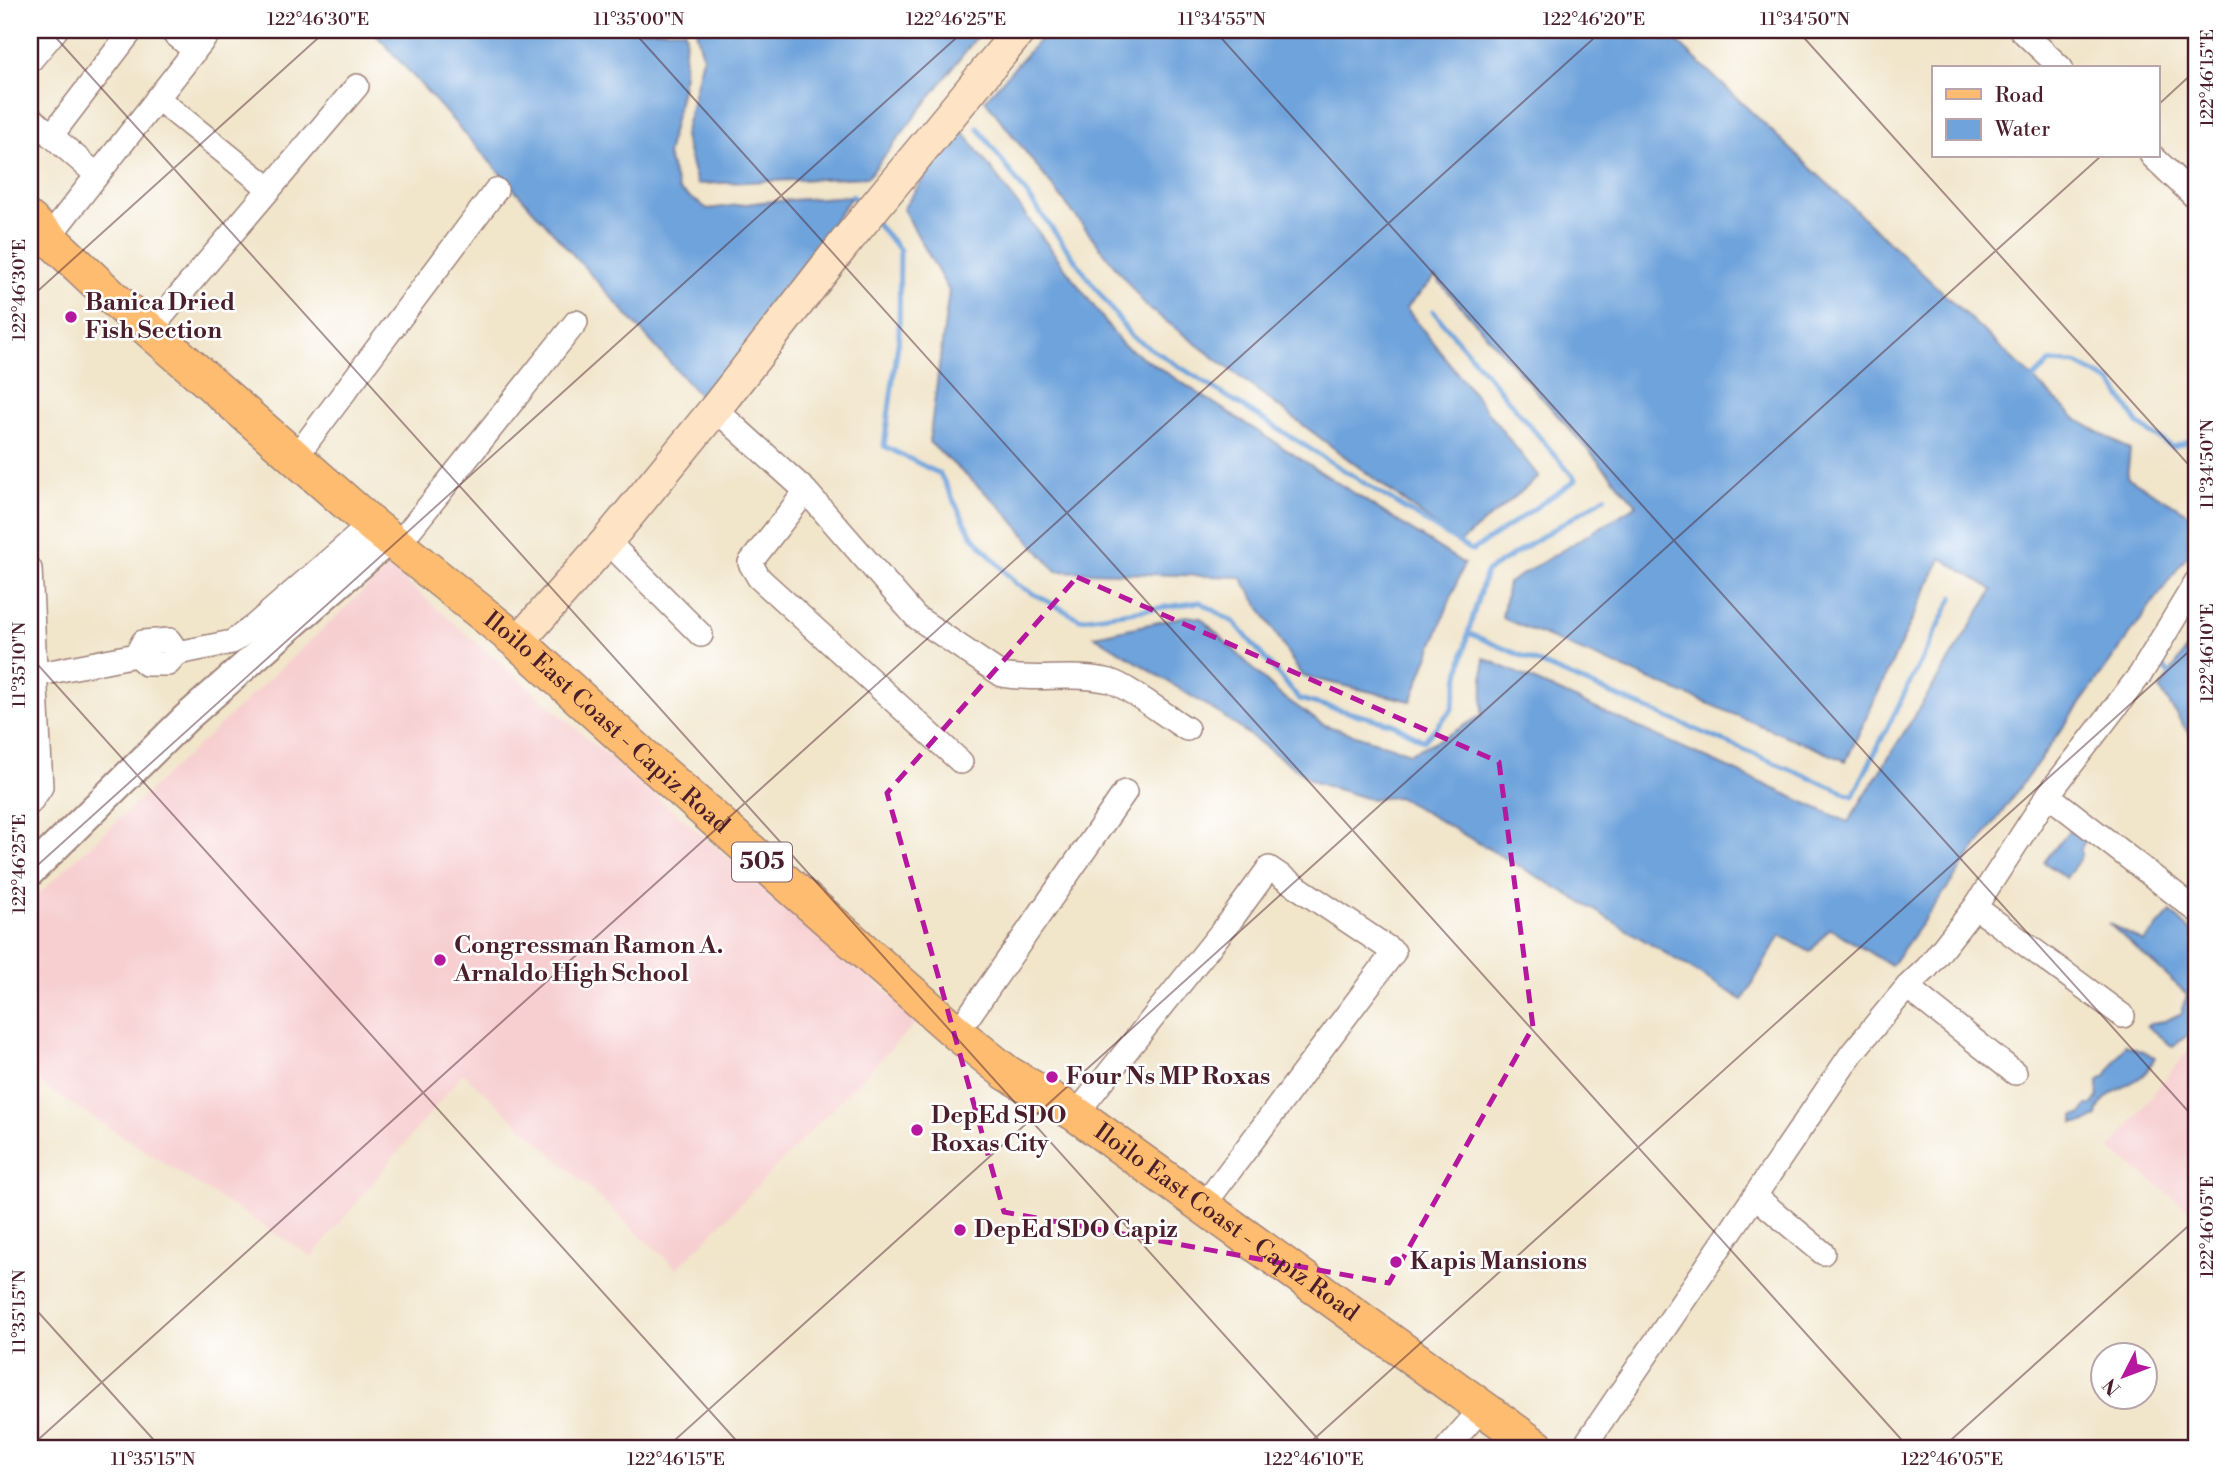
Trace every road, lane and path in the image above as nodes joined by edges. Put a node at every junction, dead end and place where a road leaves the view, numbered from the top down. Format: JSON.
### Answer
{"nodes":[{"id":1,"x":56,"y":30,"type":"edge"},
{"id":2,"x":132,"y":30,"type":"edge"},
{"id":3,"x":170,"y":30,"type":"edge"},
{"id":4,"x":211,"y":30,"type":"edge"},
{"id":5,"x":1020,"y":30,"type":"edge"},
{"id":6,"x":2021,"y":30,"type":"edge"},
{"id":7,"x":195,"y":51,"type":"junction"},
{"id":8,"x":30,"y":61,"type":"edge"},
{"id":9,"x":2059,"y":66,"type":"edge"},
{"id":10,"x":357,"y":86,"type":"dead end"},
{"id":11,"x":157,"y":98,"type":"junction"},
{"id":12,"x":30,"y":117,"type":"edge"},
{"id":13,"x":51,"y":136,"type":"junction"},
{"id":14,"x":2154,"y":158,"type":"edge"},
{"id":15,"x":97,"y":175,"type":"junction"},
{"id":16,"x":270,"y":189,"type":"junction"},
{"id":17,"x":496,"y":190,"type":"dead end"},
{"id":18,"x":2196,"y":198,"type":"edge"},
{"id":19,"x":39,"y":229,"type":"edge"},
{"id":20,"x":576,"y":322,"type":"dead end"},
{"id":21,"x":150,"y":330,"type":"junction"},
{"id":22,"x":715,"y":409,"type":"junction"},
{"id":23,"x":295,"y":458,"type":"junction"},
{"id":24,"x":806,"y":491,"type":"junction"},
{"id":25,"x":386,"y":536,"type":"junction"},
{"id":26,"x":607,"y":541,"type":"junction"},
{"id":27,"x":2196,"y":582,"type":"edge"},
{"id":28,"x":30,"y":583,"type":"edge"},
{"id":29,"x":701,"y":635,"type":"dead end"},
{"id":30,"x":518,"y":642,"type":"junction"},
{"id":31,"x":33,"y":676,"type":"edge"},
{"id":32,"x":1187,"y":729,"type":"dead end"},
{"id":33,"x":961,"y":762,"type":"dead end"},
{"id":34,"x":1125,"y":792,"type":"dead end"},
{"id":35,"x":2048,"y":794,"type":"junction"},
{"id":36,"x":32,"y":797,"type":"edge"},
{"id":37,"x":30,"y":872,"type":"edge"},
{"id":38,"x":1975,"y":907,"type":"junction"},
{"id":39,"x":2196,"y":909,"type":"edge"},
{"id":40,"x":1907,"y":987,"type":"junction"},
{"id":41,"x":2123,"y":1016,"type":"dead end"},
{"id":42,"x":957,"y":1033,"type":"junction"},
{"id":43,"x":2015,"y":1073,"type":"dead end"},
{"id":44,"x":1076,"y":1114,"type":"junction"},
{"id":45,"x":1756,"y":1197,"type":"junction"},
{"id":46,"x":1204,"y":1205,"type":"junction"},
{"id":47,"x":1823,"y":1253,"type":"dead end"},
{"id":48,"x":1483,"y":1407,"type":"junction"},
{"id":49,"x":1447,"y":1448,"type":"edge"},
{"id":50,"x":1538,"y":1448,"type":"edge"},
{"id":51,"x":1583,"y":1448,"type":"edge"}],
"edges":[{"from":1,"to":8,"type":"street"},
{"from":2,"to":13,"type":"street"},
{"from":3,"to":7,"type":"street"},
{"from":4,"to":7,"type":"street"},
{"from":5,"to":22,"type":"main road"},
{"from":6,"to":9,"type":"street"},
{"from":7,"to":11,"type":"street"},
{"from":10,"to":16,"type":"street"},
{"from":11,"to":15,"type":"street"},
{"from":11,"to":16,"type":"street"},
{"from":12,"to":13,"type":"street"},
{"from":13,"to":15,"type":"street"},
{"from":14,"to":18,"type":"street"},
{"from":15,"to":19,"type":"street"},
{"from":16,"to":21,"type":"street"},
{"from":17,"to":23,"type":"street"},
{"from":19,"to":21,"type":"main road","name":"Iloilo East Coast - Capiz Road","number":"505"},
{"from":20,"to":25,"type":"street"},
{"from":21,"to":23,"type":"main road","name":"Iloilo East Coast - Capiz Road","number":"505"},
{"from":22,"to":24,"type":"street"},
{"from":22,"to":26,"type":"main road"},
{"from":23,"to":25,"type":"main road","name":"Iloilo East Coast - Capiz Road","number":"505"},
{"from":24,"to":32,"type":"street"},
{"from":24,"to":33,"type":"street"},
{"from":25,"to":30,"type":"main road","name":"Iloilo East Coast - Capiz Road","number":"505"},
{"from":25,"to":31,"type":"street"},
{"from":25,"to":37,"type":"street"},
{"from":26,"to":29,"type":"street"},
{"from":26,"to":30,"type":"main road"},
{"from":27,"to":35,"type":"street"},
{"from":28,"to":31,"type":"street"},
{"from":30,"to":42,"type":"main road","name":"Iloilo East Coast - Capiz Road","number":"505"},
{"from":31,"to":36,"type":"street"},
{"from":34,"to":42,"type":"street"},
{"from":35,"to":38,"type":"street"},
{"from":35,"to":39,"type":"street"},
{"from":38,"to":40,"type":"street"},
{"from":38,"to":41,"type":"street"},
{"from":40,"to":43,"type":"street"},
{"from":40,"to":45,"type":"street"},
{"from":42,"to":44,"type":"main road","name":"Iloilo East Coast - Capiz Road","number":"505"},
{"from":44,"to":46,"type":"main road","name":"Iloilo East Coast - Capiz Road","number":"505"},
{"from":44,"to":46,"type":"street"},
{"from":45,"to":47,"type":"street"},
{"from":45,"to":51,"type":"street"},
{"from":46,"to":48,"type":"main road","name":"Iloilo East Coast - Capiz Road","number":"505"},
{"from":48,"to":49,"type":"street"},
{"from":48,"to":50,"type":"main road","name":"Iloilo East Coast - Capiz Road","number":"505"}]}
